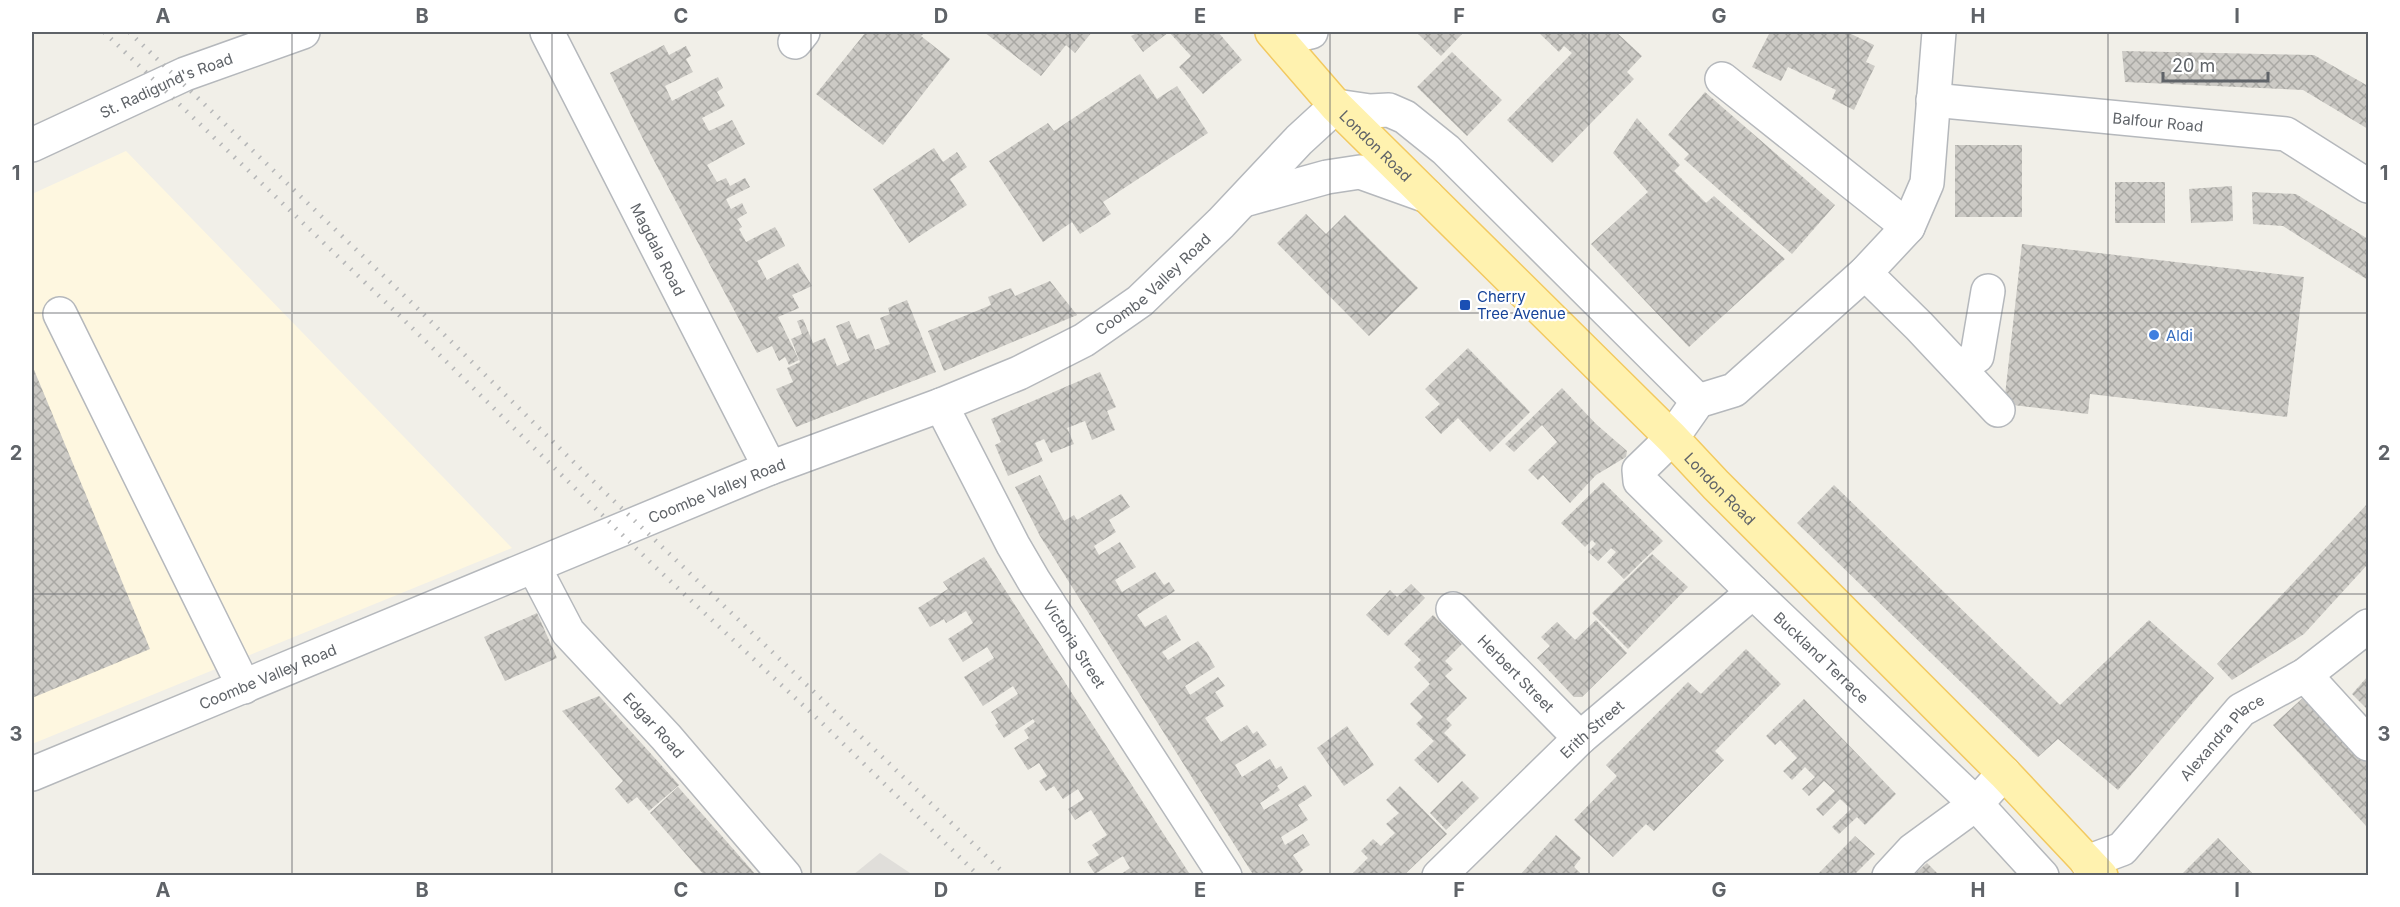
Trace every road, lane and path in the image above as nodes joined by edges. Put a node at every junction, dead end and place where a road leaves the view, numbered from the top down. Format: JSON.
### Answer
{"nodes":[{"id":1,"x":547,"y":32,"type":"edge"},
{"id":2,"x":1311,"y":32,"type":"edge"},
{"id":3,"x":1939,"y":32,"type":"edge"},
{"id":4,"x":290,"y":33,"type":"edge"},
{"id":5,"x":1275,"y":35,"type":"edge"},
{"id":6,"x":1722,"y":79,"type":"dead end"},
{"id":7,"x":1933,"y":100,"type":"junction"},
{"id":8,"x":1336,"y":106,"type":"junction"},
{"id":9,"x":32,"y":145,"type":"edge"},
{"id":10,"x":2368,"y":186,"type":"edge"},
{"id":11,"x":1427,"y":196,"type":"junction"},
{"id":12,"x":1242,"y":201,"type":"junction"},
{"id":13,"x":1908,"y":227,"type":"junction"},
{"id":14,"x":1865,"y":273,"type":"junction"},
{"id":15,"x":1988,"y":291,"type":"dead end"},
{"id":16,"x":60,"y":314,"type":"dead end"},
{"id":17,"x":1959,"y":368,"type":"junction"},
{"id":18,"x":1698,"y":401,"type":"junction"},
{"id":19,"x":940,"y":405,"type":"junction"},
{"id":20,"x":1998,"y":410,"type":"dead end"},
{"id":21,"x":1672,"y":438,"type":"junction"},
{"id":22,"x":770,"y":468,"type":"junction"},
{"id":23,"x":534,"y":567,"type":"junction"},
{"id":24,"x":1753,"y":592,"type":"junction"},
{"id":25,"x":1453,"y":609,"type":"dead end"},
{"id":26,"x":2368,"y":626,"type":"edge"},
{"id":27,"x":2306,"y":675,"type":"junction"},
{"id":28,"x":244,"y":687,"type":"junction"},
{"id":29,"x":1580,"y":738,"type":"junction"},
{"id":30,"x":2368,"y":744,"type":"edge"},
{"id":31,"x":2004,"y":773,"type":"junction"},
{"id":32,"x":32,"y":774,"type":"edge"},
{"id":33,"x":1976,"y":804,"type":"junction"},
{"id":34,"x":2094,"y":869,"type":"edge"},
{"id":35,"x":1447,"y":873,"type":"edge"},
{"id":36,"x":785,"y":876,"type":"edge"},
{"id":37,"x":1225,"y":876,"type":"edge"},
{"id":38,"x":1889,"y":876,"type":"edge"},
{"id":39,"x":2042,"y":876,"type":"edge"}],
"edges":[{"from":1,"to":22,"type":"street","name":"Magdala Road"},
{"from":2,"to":5,"type":"street"},
{"from":3,"to":7,"type":"street"},
{"from":4,"to":9,"type":"street","name":"St. Radigund's Road"},
{"from":5,"to":8,"type":"main road","name":"London Road"},
{"from":6,"to":13,"type":"street"},
{"from":7,"to":10,"type":"street","name":"Balfour Road"},
{"from":7,"to":13,"type":"street"},
{"from":8,"to":11,"type":"main road","name":"London Road"},
{"from":8,"to":12,"type":"street","name":"Coombe Valley Road"},
{"from":8,"to":18,"type":"street","name":"London Road"},
{"from":11,"to":12,"type":"street"},
{"from":11,"to":21,"type":"main road","name":"London Road"},
{"from":12,"to":19,"type":"street","name":"Coombe Valley Road"},
{"from":13,"to":14,"type":"street"},
{"from":14,"to":17,"type":"street"},
{"from":14,"to":18,"type":"street"},
{"from":15,"to":17,"type":"street"},
{"from":16,"to":28,"type":"street"},
{"from":17,"to":20,"type":"street"},
{"from":18,"to":21,"type":"street"},
{"from":19,"to":22,"type":"street","name":"Coombe Valley Road"},
{"from":19,"to":37,"type":"street","name":"Victoria Street"},
{"from":21,"to":24,"type":"street","name":"Buckland Terrace"},
{"from":21,"to":31,"type":"main road","name":"London Road"},
{"from":22,"to":23,"type":"street","name":"Coombe Valley Road"},
{"from":23,"to":28,"type":"street","name":"Coombe Valley Road"},
{"from":23,"to":36,"type":"street","name":"Edgar Road"},
{"from":24,"to":29,"type":"street","name":"Erith Street"},
{"from":24,"to":33,"type":"street","name":"Buckland Terrace"},
{"from":25,"to":29,"type":"street","name":"Herbert Street"},
{"from":26,"to":27,"type":"street","name":"Alexandra Place"},
{"from":27,"to":30,"type":"street"},
{"from":27,"to":34,"type":"street","name":"Alexandra Place"},
{"from":28,"to":32,"type":"street","name":"Coombe Valley Road"},
{"from":29,"to":35,"type":"street","name":"Erith Street"},
{"from":31,"to":33,"type":"street"},
{"from":31,"to":34,"type":"main road","name":"London Road"},
{"from":33,"to":38,"type":"street"},
{"from":33,"to":39,"type":"street","name":"Buckland Terrace"}]}
